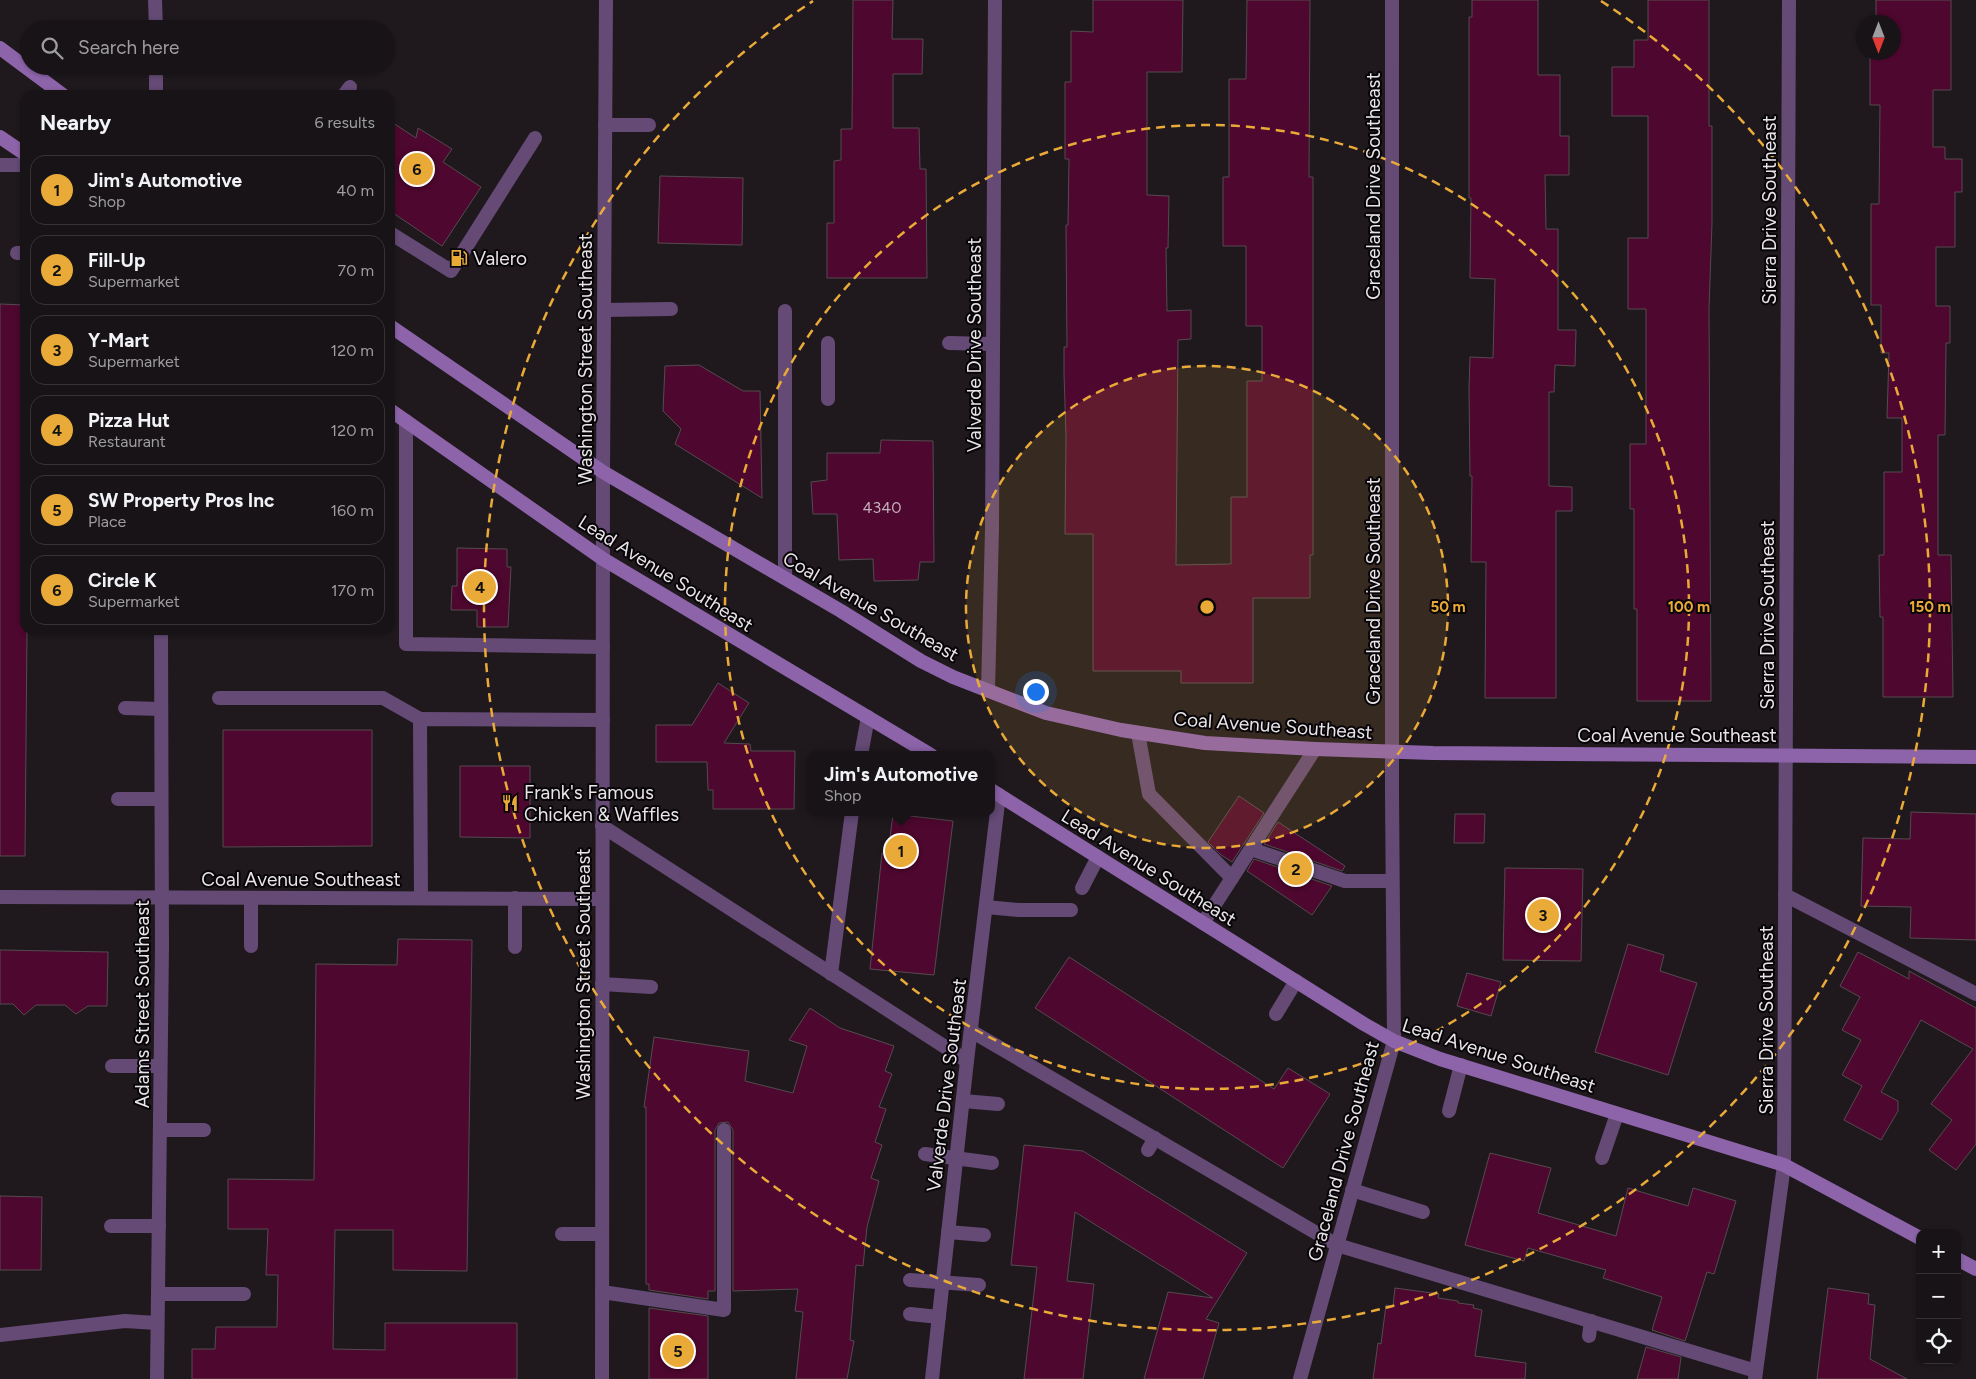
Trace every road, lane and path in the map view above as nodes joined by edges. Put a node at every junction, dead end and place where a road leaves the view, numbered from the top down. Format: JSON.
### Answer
{"nodes":[{"id":1,"x":155,"y":0,"type":"edge"},
{"id":2,"x":606,"y":0,"type":"edge"},
{"id":3,"x":995,"y":0,"type":"edge"},
{"id":4,"x":1392,"y":0,"type":"edge"},
{"id":5,"x":1789,"y":0,"type":"edge"},
{"id":6,"x":156,"y":20,"type":"edge"},
{"id":7,"x":0,"y":48,"type":"edge"},
{"id":8,"x":20,"y":63,"type":"edge"},
{"id":9,"x":36,"y":75,"type":"edge"},
{"id":10,"x":156,"y":75,"type":"edge"},
{"id":11,"x":56,"y":90,"type":"edge"},
{"id":12,"x":156,"y":90,"type":"edge"},
{"id":13,"x":605,"y":125,"type":"junction"},
{"id":14,"x":649,"y":125,"type":"dead end"},
{"id":15,"x":0,"y":137,"type":"edge"},
{"id":16,"x":535,"y":138,"type":"dead end"},
{"id":17,"x":20,"y":151,"type":"edge"},
{"id":18,"x":0,"y":165,"type":"edge"},
{"id":19,"x":20,"y":165,"type":"edge"},
{"id":20,"x":395,"y":236,"type":"edge"},
{"id":21,"x":604,"y":310,"type":"junction"},
{"id":22,"x":671,"y":310,"type":"dead end"},
{"id":23,"x":785,"y":310,"type":"dead end"},
{"id":24,"x":395,"y":329,"type":"edge"},
{"id":25,"x":828,"y":343,"type":"dead end"},
{"id":26,"x":949,"y":343,"type":"dead end"},
{"id":27,"x":993,"y":344,"type":"junction"},
{"id":28,"x":828,"y":399,"type":"dead end"},
{"id":29,"x":395,"y":413,"type":"edge"},
{"id":30,"x":406,"y":421,"type":"junction"},
{"id":31,"x":602,"y":472,"type":"junction"},
{"id":32,"x":602,"y":559,"type":"junction"},
{"id":33,"x":785,"y":578,"type":"junction"},
{"id":34,"x":161,"y":635,"type":"edge"},
{"id":35,"x":602,"y":647,"type":"junction"},
{"id":36,"x":988,"y":691,"type":"junction"},
{"id":37,"x":219,"y":698,"type":"dead end"},
{"id":38,"x":125,"y":708,"type":"dead end"},
{"id":39,"x":161,"y":709,"type":"junction"},
{"id":40,"x":868,"y":717,"type":"junction"},
{"id":41,"x":420,"y":719,"type":"junction"},
{"id":42,"x":602,"y":720,"type":"junction"},
{"id":43,"x":1138,"y":733,"type":"junction"},
{"id":44,"x":1315,"y":749,"type":"junction"},
{"id":45,"x":862,"y":751,"type":"edge"},
{"id":46,"x":924,"y":751,"type":"edge"},
{"id":47,"x":1392,"y":752,"type":"junction"},
{"id":48,"x":1785,"y":754,"type":"junction"},
{"id":49,"x":1976,"y":757,"type":"edge"},
{"id":50,"x":995,"y":793,"type":"edge"},
{"id":51,"x":118,"y":799,"type":"dead end"},
{"id":52,"x":161,"y":799,"type":"junction"},
{"id":53,"x":851,"y":816,"type":"edge"},
{"id":54,"x":993,"y":816,"type":"edge"},
{"id":55,"x":602,"y":826,"type":"junction"},
{"id":56,"x":1251,"y":849,"type":"junction"},
{"id":57,"x":1098,"y":857,"type":"junction"},
{"id":58,"x":1232,"y":878,"type":"junction"},
{"id":59,"x":1392,"y":881,"type":"junction"},
{"id":60,"x":1082,"y":888,"type":"dead end"},
{"id":61,"x":1785,"y":895,"type":"junction"},
{"id":62,"x":0,"y":897,"type":"edge"},
{"id":63,"x":162,"y":897,"type":"junction"},
{"id":64,"x":251,"y":898,"type":"junction"},
{"id":65,"x":421,"y":898,"type":"junction"},
{"id":66,"x":515,"y":898,"type":"junction"},
{"id":67,"x":602,"y":899,"type":"junction"},
{"id":68,"x":986,"y":907,"type":"junction"},
{"id":69,"x":1071,"y":910,"type":"dead end"},
{"id":70,"x":1203,"y":923,"type":"junction"},
{"id":71,"x":252,"y":946,"type":"dead end"},
{"id":72,"x":515,"y":947,"type":"dead end"},
{"id":73,"x":831,"y":974,"type":"junction"},
{"id":74,"x":1296,"y":981,"type":"junction"},
{"id":75,"x":602,"y":984,"type":"junction"},
{"id":76,"x":651,"y":987,"type":"dead end"},
{"id":77,"x":1976,"y":994,"type":"edge"},
{"id":78,"x":1276,"y":1014,"type":"dead end"},
{"id":79,"x":971,"y":1031,"type":"junction"},
{"id":80,"x":1394,"y":1041,"type":"junction"},
{"id":81,"x":967,"y":1061,"type":"junction"},
{"id":82,"x":1461,"y":1065,"type":"junction"},
{"id":83,"x":112,"y":1066,"type":"dead end"},
{"id":84,"x":160,"y":1066,"type":"junction"},
{"id":85,"x":963,"y":1101,"type":"junction"},
{"id":86,"x":998,"y":1104,"type":"dead end"},
{"id":87,"x":1449,"y":1111,"type":"dead end"},
{"id":88,"x":1617,"y":1114,"type":"junction"},
{"id":89,"x":160,"y":1130,"type":"junction"},
{"id":90,"x":204,"y":1130,"type":"dead end"},
{"id":91,"x":724,"y":1130,"type":"dead end"},
{"id":92,"x":924,"y":1154,"type":"dead end"},
{"id":93,"x":1602,"y":1158,"type":"dead end"},
{"id":94,"x":956,"y":1159,"type":"junction"},
{"id":95,"x":992,"y":1163,"type":"dead end"},
{"id":96,"x":1784,"y":1165,"type":"junction"},
{"id":97,"x":1352,"y":1190,"type":"junction"},
{"id":98,"x":1423,"y":1212,"type":"dead end"},
{"id":99,"x":111,"y":1226,"type":"dead end"},
{"id":100,"x":159,"y":1226,"type":"junction"},
{"id":101,"x":948,"y":1232,"type":"junction"},
{"id":102,"x":562,"y":1234,"type":"dead end"},
{"id":103,"x":602,"y":1234,"type":"junction"},
{"id":104,"x":984,"y":1235,"type":"dead end"},
{"id":105,"x":1916,"y":1236,"type":"edge"},
{"id":106,"x":1337,"y":1245,"type":"junction"},
{"id":107,"x":1961,"y":1263,"type":"edge"},
{"id":108,"x":1976,"y":1269,"type":"edge"},
{"id":109,"x":910,"y":1280,"type":"dead end"},
{"id":110,"x":943,"y":1281,"type":"junction"},
{"id":111,"x":979,"y":1286,"type":"dead end"},
{"id":112,"x":602,"y":1292,"type":"junction"},
{"id":113,"x":158,"y":1294,"type":"junction"},
{"id":114,"x":244,"y":1294,"type":"dead end"},
{"id":115,"x":910,"y":1314,"type":"dead end"},
{"id":116,"x":939,"y":1317,"type":"junction"},
{"id":117,"x":1591,"y":1321,"type":"junction"},
{"id":118,"x":157,"y":1324,"type":"junction"},
{"id":119,"x":0,"y":1335,"type":"edge"},
{"id":120,"x":1589,"y":1336,"type":"dead end"},
{"id":121,"x":1755,"y":1375,"type":"edge"},
{"id":122,"x":157,"y":1379,"type":"edge"},
{"id":123,"x":602,"y":1379,"type":"edge"},
{"id":124,"x":932,"y":1379,"type":"edge"},
{"id":125,"x":1300,"y":1379,"type":"edge"}],
"edges":[{"from":1,"to":6,"type":"street"},
{"from":2,"to":13,"type":"street","name":"Washington Street Southeast"},
{"from":3,"to":27,"type":"street","name":"Valverde Drive Southeast"},
{"from":4,"to":47,"type":"street","name":"Graceland Drive Southeast"},
{"from":5,"to":48,"type":"street","name":"Sierra Drive Southeast"},
{"from":7,"to":8,"type":"main road"},
{"from":9,"to":11,"type":"main road"},
{"from":10,"to":12,"type":"street"},
{"from":13,"to":14,"type":"street"},
{"from":13,"to":21,"type":"street","name":"Washington Street Southeast"},
{"from":15,"to":17,"type":"main road"},
{"from":16,"to":20,"type":"street"},
{"from":18,"to":19,"type":"street"},
{"from":21,"to":22,"type":"street"},
{"from":21,"to":31,"type":"street","name":"Washington Street Southeast"},
{"from":23,"to":33,"type":"street"},
{"from":24,"to":31,"type":"main road"},
{"from":25,"to":28,"type":"street"},
{"from":26,"to":27,"type":"street"},
{"from":27,"to":36,"type":"street","name":"Valverde Drive Southeast"},
{"from":29,"to":30,"type":"main road","name":"Lead Avenue Southeast"},
{"from":30,"to":32,"type":"main road","name":"Lead Avenue Southeast"},
{"from":30,"to":35,"type":"street"},
{"from":31,"to":32,"type":"street","name":"Washington Street Southeast"},
{"from":31,"to":33,"type":"main road","name":"Coal Avenue Southeast"},
{"from":32,"to":35,"type":"street","name":"Washington Street Southeast"},
{"from":32,"to":40,"type":"main road","name":"Lead Avenue Southeast"},
{"from":33,"to":36,"type":"main road","name":"Coal Avenue Southeast"},
{"from":34,"to":39,"type":"street","name":"Adams Street Southeast"},
{"from":35,"to":42,"type":"street","name":"Washington Street Southeast"},
{"from":36,"to":43,"type":"main road","name":"Coal Avenue Southeast"},
{"from":37,"to":41,"type":"street"},
{"from":38,"to":39,"type":"street"},
{"from":39,"to":52,"type":"street","name":"Adams Street Southeast"},
{"from":40,"to":45,"type":"street"},
{"from":40,"to":46,"type":"main road","name":"Lead Avenue Southeast"},
{"from":41,"to":42,"type":"street"},
{"from":41,"to":65,"type":"street"},
{"from":42,"to":55,"type":"street","name":"Washington Street Southeast"},
{"from":43,"to":44,"type":"main road","name":"Coal Avenue Southeast"},
{"from":43,"to":58,"type":"street"},
{"from":44,"to":47,"type":"main road","name":"Coal Avenue Southeast"},
{"from":44,"to":56,"type":"street"},
{"from":47,"to":48,"type":"main road","name":"Coal Avenue Southeast"},
{"from":47,"to":59,"type":"street","name":"Graceland Drive Southeast"},
{"from":48,"to":49,"type":"main road","name":"Coal Avenue Southeast"},
{"from":48,"to":61,"type":"street","name":"Sierra Drive Southeast"},
{"from":50,"to":57,"type":"main road","name":"Lead Avenue Southeast"},
{"from":51,"to":52,"type":"street"},
{"from":52,"to":63,"type":"street","name":"Adams Street Southeast"},
{"from":53,"to":73,"type":"street"},
{"from":54,"to":68,"type":"street","name":"Valverde Drive Southeast"},
{"from":55,"to":67,"type":"street","name":"Washington Street Southeast"},
{"from":55,"to":73,"type":"street"},
{"from":56,"to":58,"type":"street"},
{"from":56,"to":59,"type":"street"},
{"from":57,"to":60,"type":"street"},
{"from":57,"to":70,"type":"main road","name":"Lead Avenue Southeast"},
{"from":58,"to":70,"type":"street"},
{"from":59,"to":80,"type":"street","name":"Graceland Drive Southeast"},
{"from":61,"to":77,"type":"street"},
{"from":61,"to":96,"type":"street","name":"Sierra Drive Southeast"},
{"from":62,"to":63,"type":"street","name":"Coal Avenue Southeast"},
{"from":63,"to":64,"type":"street","name":"Coal Avenue Southeast"},
{"from":63,"to":84,"type":"street","name":"Adams Street Southeast"},
{"from":64,"to":65,"type":"street","name":"Coal Avenue Southeast"},
{"from":64,"to":71,"type":"street"},
{"from":65,"to":66,"type":"street","name":"Coal Avenue Southeast"},
{"from":66,"to":67,"type":"street","name":"Coal Avenue Southeast"},
{"from":66,"to":72,"type":"street"},
{"from":67,"to":75,"type":"street","name":"Washington Street Southeast"},
{"from":68,"to":69,"type":"street"},
{"from":68,"to":79,"type":"street","name":"Valverde Drive Southeast"},
{"from":70,"to":74,"type":"main road","name":"Lead Avenue Southeast"},
{"from":73,"to":81,"type":"street"},
{"from":74,"to":78,"type":"street"},
{"from":74,"to":80,"type":"main road","name":"Lead Avenue Southeast"},
{"from":75,"to":76,"type":"street"},
{"from":75,"to":103,"type":"street","name":"Washington Street Southeast"},
{"from":79,"to":81,"type":"street","name":"Valverde Drive Southeast"},
{"from":79,"to":106,"type":"street"},
{"from":80,"to":82,"type":"main road","name":"Lead Avenue Southeast"},
{"from":80,"to":97,"type":"street","name":"Graceland Drive Southeast"},
{"from":81,"to":85,"type":"street","name":"Valverde Drive Southeast"},
{"from":82,"to":87,"type":"street"},
{"from":82,"to":88,"type":"main road","name":"Lead Avenue Southeast"},
{"from":83,"to":84,"type":"street"},
{"from":84,"to":89,"type":"street","name":"Adams Street Southeast"},
{"from":85,"to":86,"type":"street"},
{"from":85,"to":94,"type":"street","name":"Valverde Drive Southeast"},
{"from":88,"to":93,"type":"street"},
{"from":88,"to":96,"type":"main road","name":"Lead Avenue Southeast"},
{"from":89,"to":90,"type":"street"},
{"from":89,"to":100,"type":"street","name":"Adams Street Southeast"},
{"from":91,"to":112,"type":"street"},
{"from":92,"to":94,"type":"street"},
{"from":94,"to":95,"type":"street"},
{"from":94,"to":101,"type":"street","name":"Valverde Drive Southeast"},
{"from":96,"to":105,"type":"main road","name":"Lead Avenue Southeast"},
{"from":96,"to":121,"type":"street","name":"Sierra Drive Southeast"},
{"from":97,"to":98,"type":"street"},
{"from":97,"to":106,"type":"street","name":"Graceland Drive Southeast"},
{"from":99,"to":100,"type":"street"},
{"from":100,"to":113,"type":"street","name":"Adams Street Southeast"},
{"from":101,"to":104,"type":"street"},
{"from":101,"to":110,"type":"street","name":"Valverde Drive Southeast"},
{"from":102,"to":103,"type":"street"},
{"from":103,"to":112,"type":"street","name":"Washington Street Southeast"},
{"from":106,"to":117,"type":"street"},
{"from":106,"to":125,"type":"street","name":"Graceland Drive Southeast"},
{"from":107,"to":108,"type":"main road"},
{"from":109,"to":110,"type":"street"},
{"from":110,"to":111,"type":"street"},
{"from":110,"to":116,"type":"street","name":"Valverde Drive Southeast"},
{"from":112,"to":123,"type":"street","name":"Washington Street Southeast"},
{"from":113,"to":114,"type":"street"},
{"from":113,"to":118,"type":"street","name":"Adams Street Southeast"},
{"from":115,"to":116,"type":"street"},
{"from":116,"to":124,"type":"street","name":"Valverde Drive Southeast"},
{"from":117,"to":120,"type":"street"},
{"from":117,"to":121,"type":"street"},
{"from":118,"to":119,"type":"street"},
{"from":118,"to":122,"type":"street","name":"Adams Street Southeast"}]}
